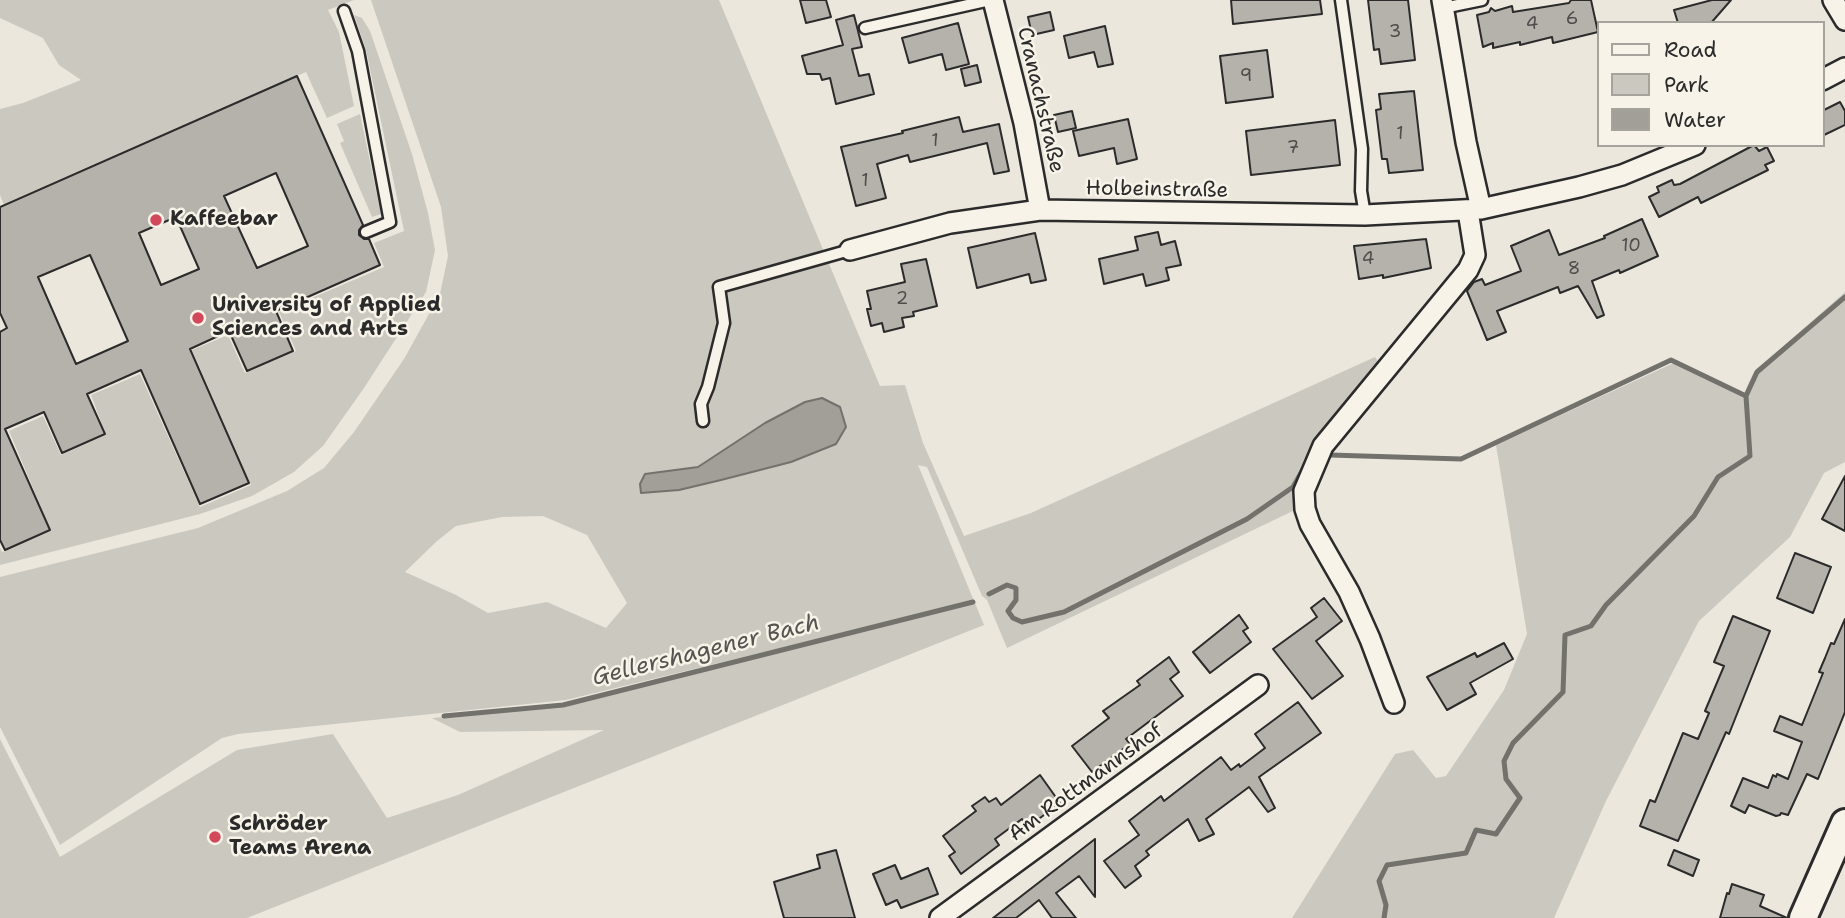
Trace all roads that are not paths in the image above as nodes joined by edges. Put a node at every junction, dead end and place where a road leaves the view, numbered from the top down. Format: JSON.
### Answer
{"nodes":[{"id":1,"x":992,"y":0,"type":"edge"},
{"id":2,"x":1341,"y":0,"type":"edge"},
{"id":3,"x":1482,"y":0,"type":"edge"},
{"id":4,"x":1833,"y":0,"type":"edge"},
{"id":5,"x":1442,"y":4,"type":"edge"},
{"id":6,"x":344,"y":11,"type":"dead end"},
{"id":7,"x":1845,"y":20,"type":"edge"},
{"id":8,"x":865,"y":28,"type":"dead end"},
{"id":9,"x":1845,"y":68,"type":"edge"},
{"id":10,"x":1824,"y":79,"type":"edge"},
{"id":11,"x":1690,"y":147,"type":"edge"},
{"id":12,"x":1040,"y":210,"type":"junction"},
{"id":13,"x":1475,"y":210,"type":"junction"},
{"id":14,"x":1365,"y":215,"type":"junction"},
{"id":15,"x":366,"y":232,"type":"dead end"},
{"id":16,"x":850,"y":250,"type":"joint"},
{"id":17,"x":703,"y":421,"type":"dead end"},
{"id":18,"x":1258,"y":685,"type":"dead end"},
{"id":19,"x":1394,"y":703,"type":"dead end"},
{"id":20,"x":1845,"y":824,"type":"edge"},
{"id":21,"x":940,"y":918,"type":"edge"},
{"id":22,"x":1802,"y":918,"type":"edge"}],
"edges":[{"from":1,"to":8,"type":"lane"},
{"from":1,"to":12,"type":"street","name":"Cranachstraße"},
{"from":2,"to":14,"type":"lane"},
{"from":3,"to":5,"type":"lane"},
{"from":4,"to":7,"type":"street"},
{"from":5,"to":13,"type":"street"},
{"from":6,"to":15,"type":"lane"},
{"from":9,"to":10,"type":"street"},
{"from":11,"to":13,"type":"street","name":"Holbeinstraße"},
{"from":12,"to":14,"type":"street","name":"Holbeinstraße"},
{"from":12,"to":16,"type":"street","name":"Holbeinstraße"},
{"from":13,"to":14,"type":"street","name":"Holbeinstraße"},
{"from":13,"to":19,"type":"street"},
{"from":16,"to":17,"type":"lane"},
{"from":18,"to":21,"type":"street","name":"Am Rottmannshof"},
{"from":20,"to":22,"type":"street"}]}
